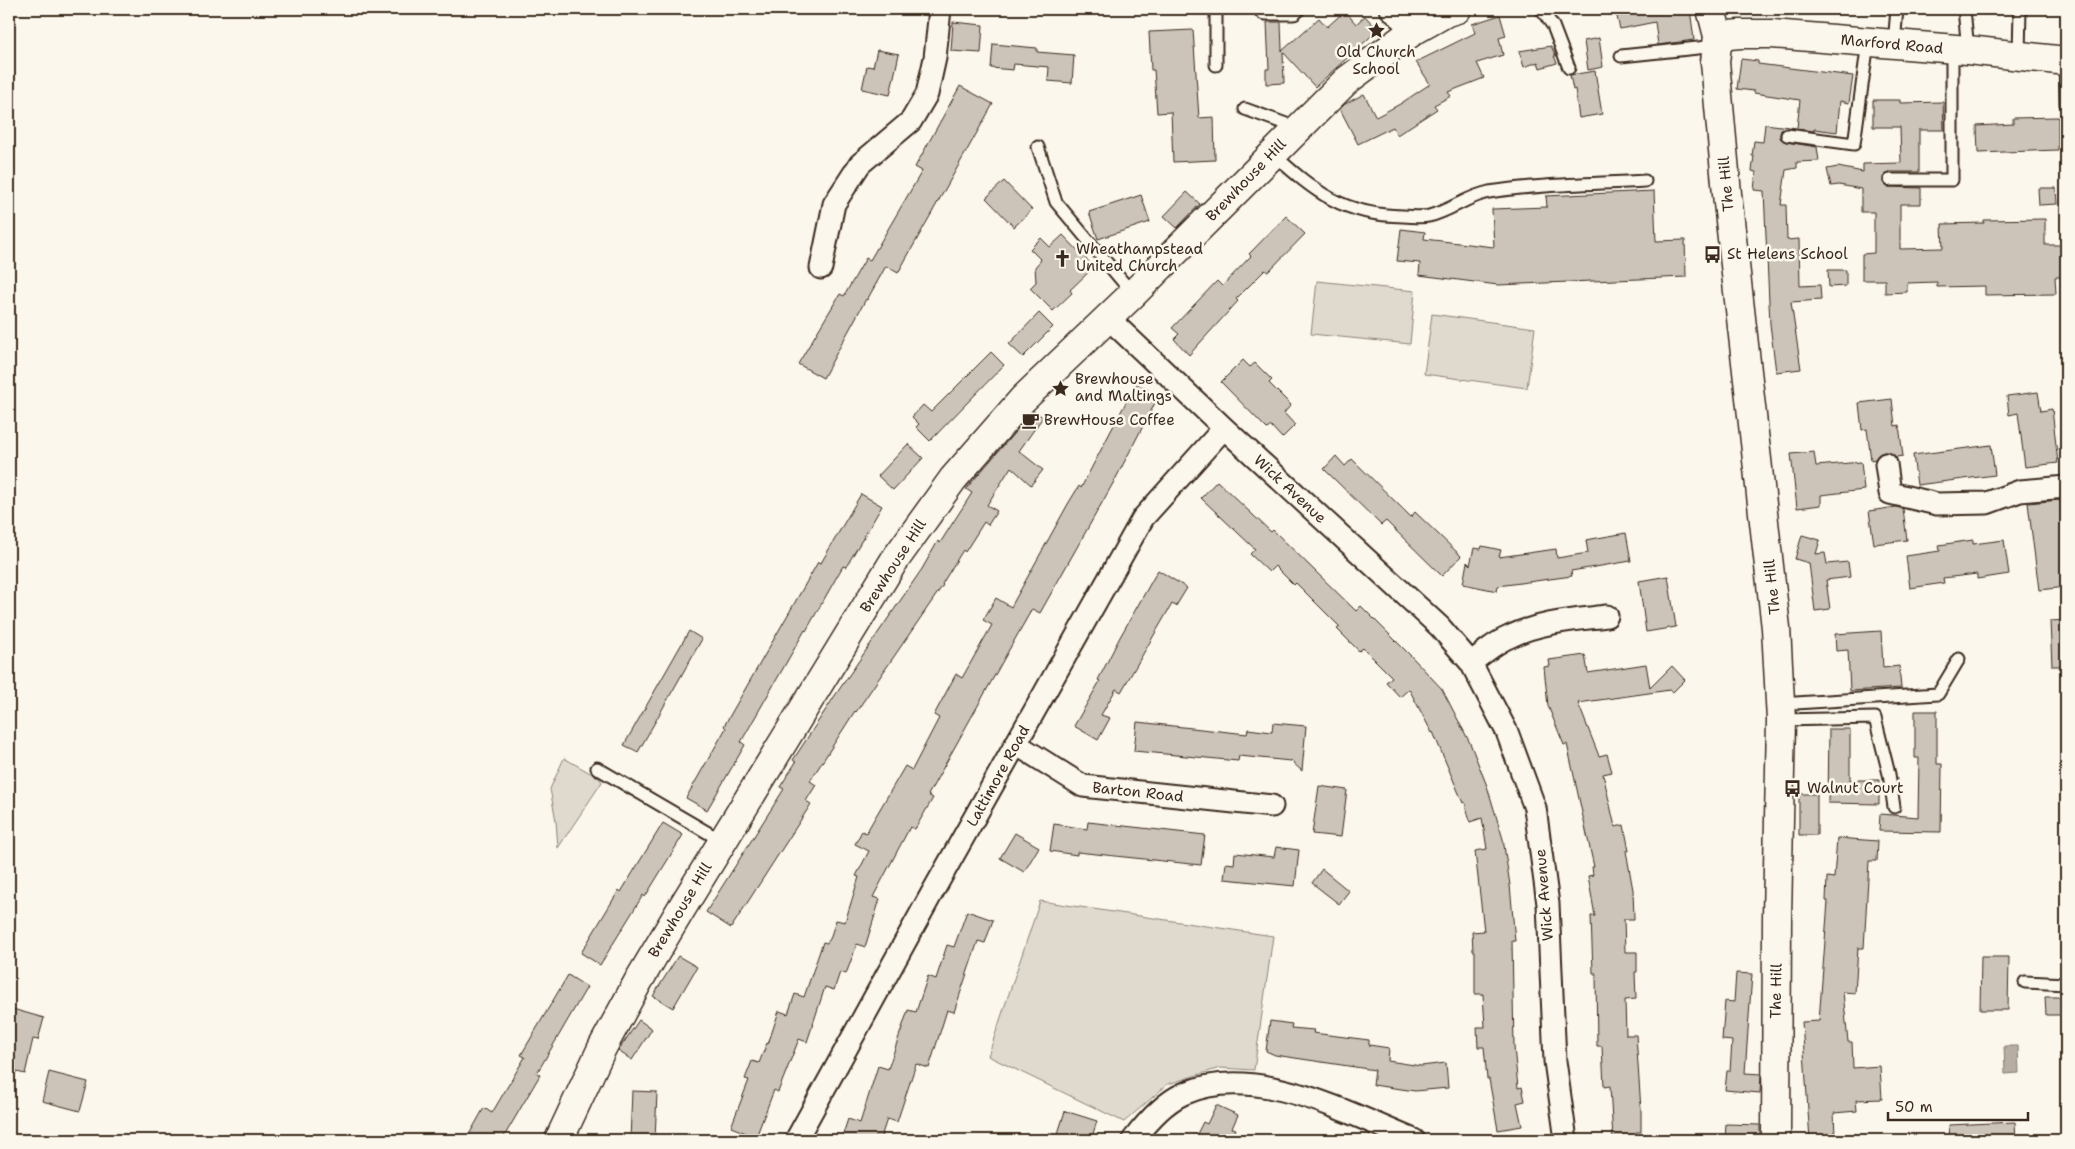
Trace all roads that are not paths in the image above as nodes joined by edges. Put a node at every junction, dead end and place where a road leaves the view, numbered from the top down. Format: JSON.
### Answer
{"nodes":[{"id":1,"x":940,"y":9,"type":"edge"},
{"id":2,"x":1216,"y":9,"type":"edge"},
{"id":3,"x":1265,"y":9,"type":"edge"},
{"id":4,"x":1293,"y":9,"type":"edge"},
{"id":5,"x":1391,"y":9,"type":"edge"},
{"id":6,"x":1457,"y":9,"type":"edge"},
{"id":7,"x":1541,"y":9,"type":"edge"},
{"id":8,"x":1711,"y":9,"type":"edge"},
{"id":9,"x":1898,"y":9,"type":"edge"},
{"id":10,"x":1964,"y":9,"type":"edge"},
{"id":11,"x":2020,"y":9,"type":"edge"},
{"id":12,"x":1413,"y":31,"type":"junction"},
{"id":13,"x":1718,"y":41,"type":"junction"},
{"id":14,"x":1881,"y":43,"type":"junction"},
{"id":15,"x":1960,"y":49,"type":"junction"},
{"id":16,"x":2018,"y":55,"type":"junction"},
{"id":17,"x":1621,"y":56,"type":"dead end"},
{"id":18,"x":2066,"y":61,"type":"edge"},
{"id":19,"x":1216,"y":65,"type":"dead end"},
{"id":20,"x":1569,"y":68,"type":"dead end"},
{"id":21,"x":2066,"y":104,"type":"edge"},
{"id":22,"x":1245,"y":109,"type":"dead end"},
{"id":23,"x":1297,"y":128,"type":"junction"},
{"id":24,"x":1787,"y":135,"type":"dead end"},
{"id":25,"x":1038,"y":147,"type":"dead end"},
{"id":26,"x":1273,"y":154,"type":"junction"},
{"id":27,"x":1890,"y":180,"type":"dead end"},
{"id":28,"x":1645,"y":182,"type":"dead end"},
{"id":29,"x":821,"y":268,"type":"dead end"},
{"id":30,"x":1133,"y":294,"type":"junction"},
{"id":31,"x":1108,"y":318,"type":"junction"},
{"id":32,"x":1224,"y":428,"type":"junction"},
{"id":33,"x":1886,"y":464,"type":"dead end"},
{"id":34,"x":2066,"y":487,"type":"edge"},
{"id":35,"x":1607,"y":616,"type":"dead end"},
{"id":36,"x":1959,"y":659,"type":"dead end"},
{"id":37,"x":1471,"y":663,"type":"junction"},
{"id":38,"x":1780,"y":712,"type":"junction"},
{"id":39,"x":1016,"y":744,"type":"junction"},
{"id":40,"x":597,"y":768,"type":"dead end"},
{"id":41,"x":1272,"y":806,"type":"dead end"},
{"id":42,"x":1894,"y":807,"type":"dead end"},
{"id":43,"x":722,"y":841,"type":"junction"},
{"id":44,"x":2025,"y":982,"type":"dead end"},
{"id":45,"x":2066,"y":984,"type":"edge"},
{"id":46,"x":559,"y":1140,"type":"edge"},
{"id":47,"x":796,"y":1140,"type":"edge"},
{"id":48,"x":1133,"y":1140,"type":"edge"},
{"id":49,"x":1414,"y":1140,"type":"edge"},
{"id":50,"x":1566,"y":1140,"type":"edge"},
{"id":51,"x":1776,"y":1140,"type":"edge"}],
"edges":[{"from":1,"to":29,"type":"street"},
{"from":2,"to":19,"type":"lane"},
{"from":3,"to":4,"type":"street"},
{"from":5,"to":12,"type":"street"},
{"from":6,"to":12,"type":"street","name":"Brewhouse Hill"},
{"from":7,"to":20,"type":"lane"},
{"from":8,"to":13,"type":"street","name":"The Hill"},
{"from":9,"to":14,"type":"lane"},
{"from":10,"to":15,"type":"lane"},
{"from":11,"to":16,"type":"lane"},
{"from":12,"to":23,"type":"street","name":"Brewhouse Hill"},
{"from":13,"to":14,"type":"street","name":"Marford Road"},
{"from":13,"to":17,"type":"lane"},
{"from":13,"to":38,"type":"street","name":"The Hill"},
{"from":14,"to":15,"type":"street","name":"Marford Road"},
{"from":14,"to":24,"type":"lane"},
{"from":15,"to":16,"type":"street","name":"Marford Road"},
{"from":15,"to":27,"type":"lane"},
{"from":16,"to":18,"type":"street","name":"Marford Road"},
{"from":18,"to":21,"type":"lane"},
{"from":22,"to":23,"type":"lane"},
{"from":23,"to":26,"type":"street","name":"Brewhouse Hill"},
{"from":25,"to":30,"type":"lane"},
{"from":26,"to":28,"type":"lane"},
{"from":26,"to":30,"type":"street","name":"Brewhouse Hill"},
{"from":30,"to":31,"type":"street","name":"Brewhouse Hill"},
{"from":31,"to":32,"type":"street","name":"Wick Avenue"},
{"from":31,"to":43,"type":"street","name":"Brewhouse Hill"},
{"from":32,"to":37,"type":"street","name":"Wick Avenue"},
{"from":32,"to":39,"type":"street","name":"Lattimore Road"},
{"from":33,"to":34,"type":"street"},
{"from":35,"to":37,"type":"street"},
{"from":36,"to":38,"type":"lane"},
{"from":37,"to":50,"type":"street","name":"Wick Avenue"},
{"from":38,"to":42,"type":"lane"},
{"from":38,"to":51,"type":"street","name":"The Hill"},
{"from":39,"to":41,"type":"street","name":"Barton Road"},
{"from":39,"to":47,"type":"street","name":"Lattimore Road"},
{"from":40,"to":43,"type":"lane"},
{"from":43,"to":46,"type":"street","name":"Brewhouse Hill"},
{"from":44,"to":45,"type":"lane"},
{"from":48,"to":49,"type":"street"}]}
